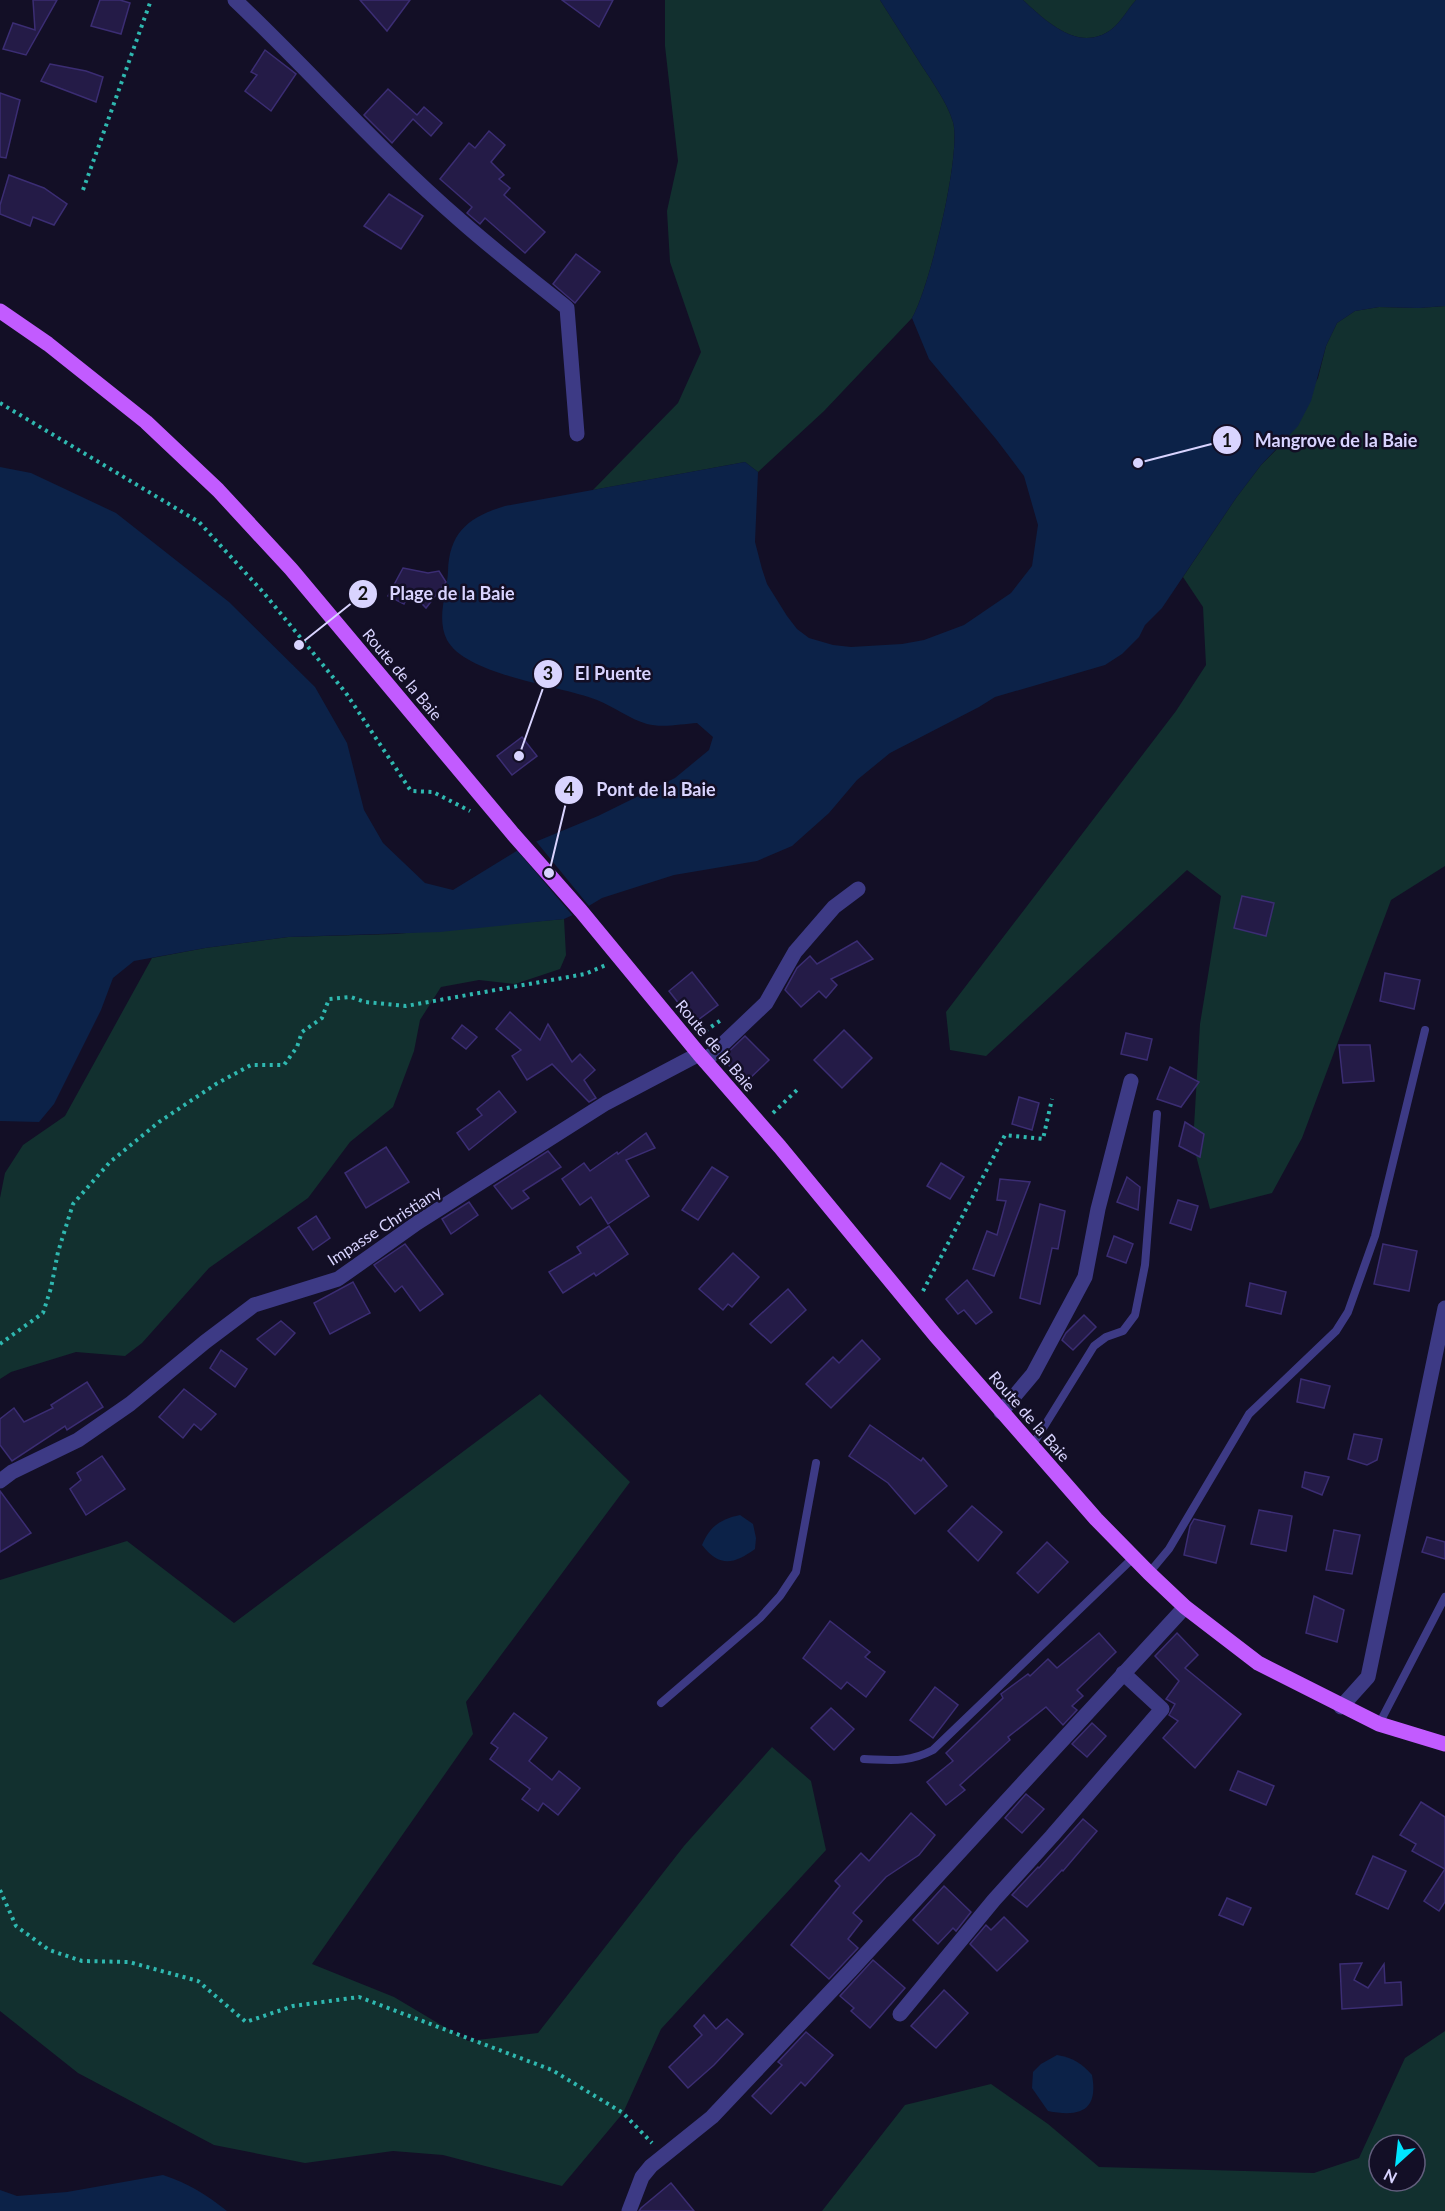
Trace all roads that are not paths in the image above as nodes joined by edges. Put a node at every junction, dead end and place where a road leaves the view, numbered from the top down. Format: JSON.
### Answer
{"nodes":[{"id":1,"x":235,"y":0,"type":"edge"},
{"id":2,"x":0,"y":310,"type":"edge"},
{"id":3,"x":578,"y":435,"type":"dead end"},
{"id":4,"x":858,"y":889,"type":"dead end"},
{"id":5,"x":1425,"y":1030,"type":"dead end"},
{"id":6,"x":702,"y":1057,"type":"junction"},
{"id":7,"x":1131,"y":1081,"type":"dead end"},
{"id":8,"x":1157,"y":1114,"type":"dead end"},
{"id":9,"x":1445,"y":1308,"type":"edge"},
{"id":10,"x":1001,"y":1412,"type":"junction"},
{"id":11,"x":1032,"y":1446,"type":"junction"},
{"id":12,"x":816,"y":1463,"type":"dead end"},
{"id":13,"x":0,"y":1481,"type":"edge"},
{"id":14,"x":1134,"y":1557,"type":"junction"},
{"id":15,"x":1149,"y":1573,"type":"junction"},
{"id":16,"x":1445,"y":1597,"type":"edge"},
{"id":17,"x":1185,"y":1607,"type":"junction"},
{"id":18,"x":1124,"y":1673,"type":"junction"},
{"id":19,"x":660,"y":1703,"type":"dead end"},
{"id":20,"x":1341,"y":1707,"type":"junction"},
{"id":21,"x":1379,"y":1724,"type":"junction"},
{"id":22,"x":1445,"y":1744,"type":"edge"},
{"id":23,"x":864,"y":1759,"type":"dead end"},
{"id":24,"x":900,"y":2014,"type":"dead end"},
{"id":25,"x":629,"y":2211,"type":"edge"}],
"edges":[{"from":1,"to":3,"type":"street"},
{"from":2,"to":6,"type":"main road","name":"Route de la Baie"},
{"from":4,"to":6,"type":"street","name":"Impasse Christiany"},
{"from":5,"to":15,"type":"lane"},
{"from":6,"to":10,"type":"main road","name":"Route de la Baie"},
{"from":6,"to":13,"type":"street","name":"Impasse Christiany"},
{"from":7,"to":10,"type":"street"},
{"from":8,"to":11,"type":"lane"},
{"from":9,"to":20,"type":"street"},
{"from":10,"to":11,"type":"main road","name":"Route de la Baie"},
{"from":11,"to":14,"type":"main road","name":"Route de la Baie"},
{"from":12,"to":19,"type":"lane"},
{"from":14,"to":15,"type":"main road","name":"Route de la Baie"},
{"from":14,"to":23,"type":"lane"},
{"from":15,"to":17,"type":"main road","name":"Route de la Baie"},
{"from":16,"to":21,"type":"lane"},
{"from":17,"to":18,"type":"street"},
{"from":17,"to":20,"type":"main road","name":"Route de la Baie"},
{"from":18,"to":24,"type":"street"},
{"from":18,"to":25,"type":"street"},
{"from":20,"to":21,"type":"main road","name":"Route de la Baie"},
{"from":21,"to":22,"type":"main road","name":"Route de la Baie"}]}
